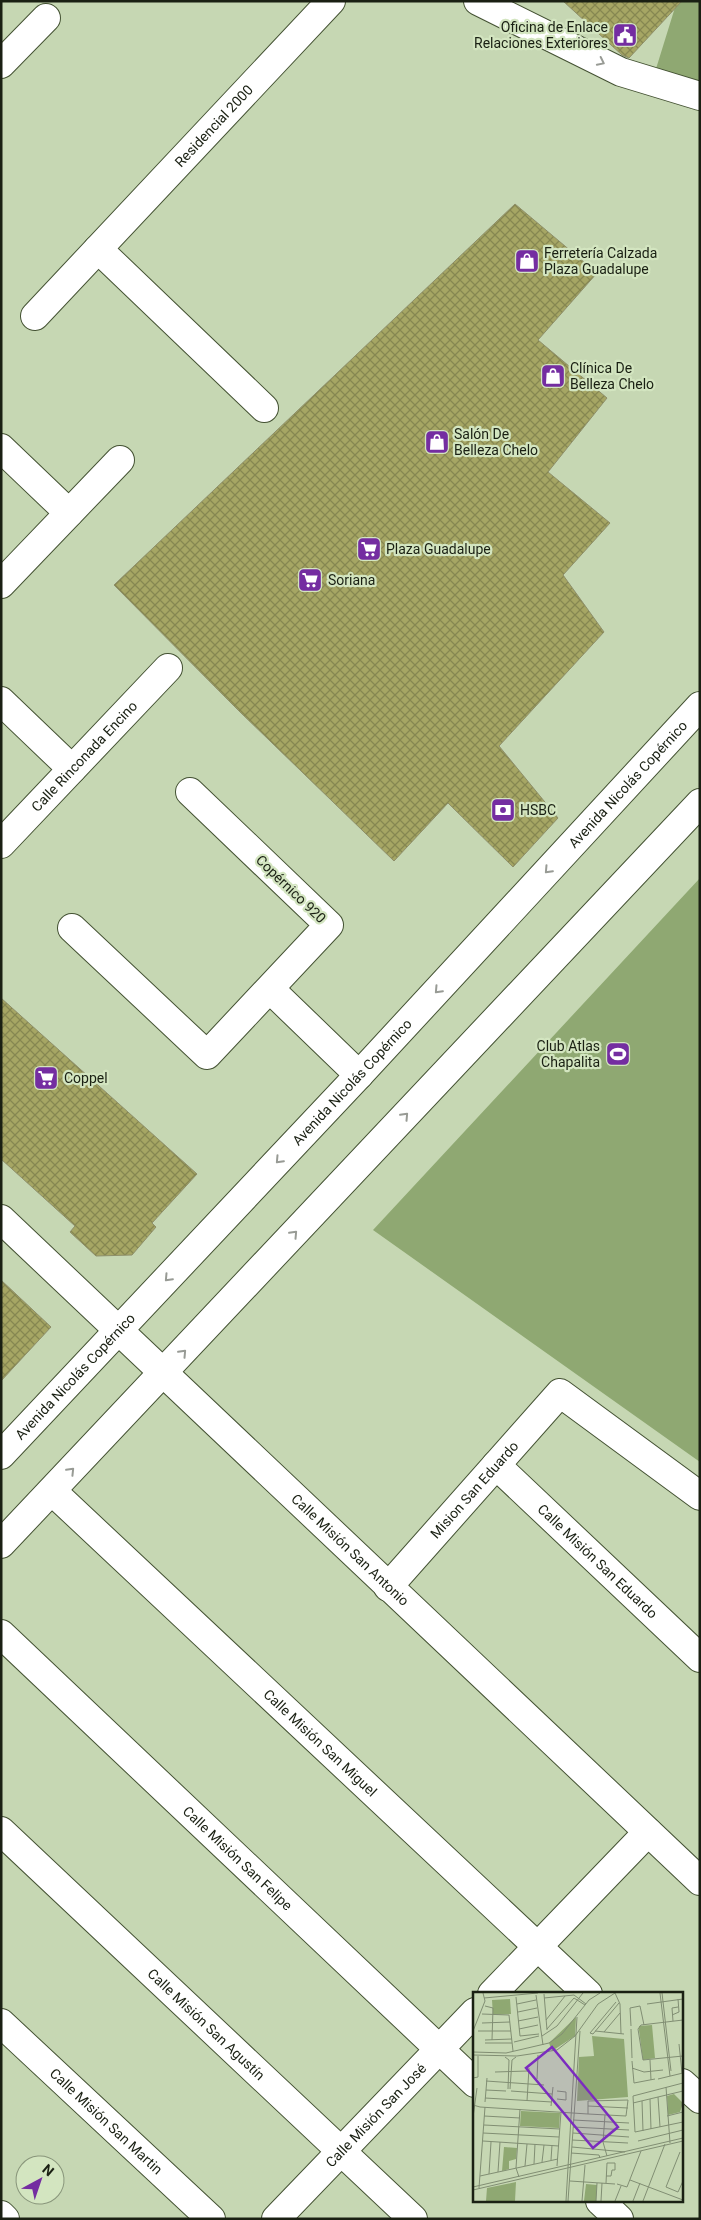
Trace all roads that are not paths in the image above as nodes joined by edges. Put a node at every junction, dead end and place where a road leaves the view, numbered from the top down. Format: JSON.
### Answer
{"nodes":[{"id":1,"x":331,"y":1,"type":"edge"},
{"id":2,"x":478,"y":1,"type":"edge"},
{"id":3,"x":46,"y":18,"type":"dead end"},
{"id":4,"x":1,"y":64,"type":"edge"},
{"id":5,"x":700,"y":96,"type":"edge"},
{"id":6,"x":98,"y":249,"type":"junction"},
{"id":7,"x":35,"y":316,"type":"dead end"},
{"id":8,"x":264,"y":408,"type":"dead end"},
{"id":9,"x":1,"y":448,"type":"edge"},
{"id":10,"x":120,"y":460,"type":"dead end"},
{"id":11,"x":69,"y":514,"type":"junction"},
{"id":12,"x":1,"y":584,"type":"edge"},
{"id":13,"x":168,"y":668,"type":"dead end"},
{"id":14,"x":1,"y":701,"type":"edge"},
{"id":15,"x":700,"y":706,"type":"edge"},
{"id":16,"x":72,"y":769,"type":"junction"},
{"id":17,"x":190,"y":792,"type":"dead end"},
{"id":18,"x":700,"y":803,"type":"edge"},
{"id":19,"x":1,"y":844,"type":"edge"},
{"id":20,"x":72,"y":928,"type":"dead end"},
{"id":21,"x":270,"y":989,"type":"junction"},
{"id":22,"x":359,"y":1076,"type":"junction"},
{"id":23,"x":1,"y":1219,"type":"edge"},
{"id":24,"x":118,"y":1331,"type":"junction"},
{"id":25,"x":164,"y":1373,"type":"junction"},
{"id":26,"x":1,"y":1455,"type":"edge"},
{"id":27,"x":496,"y":1465,"type":"junction"},
{"id":28,"x":52,"y":1491,"type":"junction"},
{"id":29,"x":700,"y":1496,"type":"edge"},
{"id":30,"x":1,"y":1544,"type":"edge"},
{"id":31,"x":388,"y":1587,"type":"junction"},
{"id":32,"x":1,"y":1634,"type":"edge"},
{"id":33,"x":700,"y":1658,"type":"edge"},
{"id":34,"x":1,"y":1831,"type":"edge"},
{"id":35,"x":648,"y":1832,"type":"junction"},
{"id":36,"x":700,"y":1881,"type":"edge"},
{"id":37,"x":538,"y":1946,"type":"junction"},
{"id":38,"x":494,"y":1992,"type":"edge"},
{"id":39,"x":586,"y":1992,"type":"edge"},
{"id":40,"x":473,"y":2014,"type":"edge"},
{"id":41,"x":1,"y":2023,"type":"edge"},
{"id":42,"x":439,"y":2049,"type":"junction"},
{"id":43,"x":473,"y":2080,"type":"edge"},
{"id":44,"x":684,"y":2085,"type":"edge"},
{"id":45,"x":700,"y":2099,"type":"edge"},
{"id":46,"x":341,"y":2151,"type":"junction"},
{"id":47,"x":601,"y":2202,"type":"edge"},
{"id":48,"x":1,"y":2215,"type":"edge"},
{"id":49,"x":5,"y":2219,"type":"edge"},
{"id":50,"x":211,"y":2219,"type":"edge"},
{"id":51,"x":276,"y":2219,"type":"edge"},
{"id":52,"x":412,"y":2219,"type":"edge"},
{"id":53,"x":619,"y":2219,"type":"edge"}],
"edges":[{"from":1,"to":6,"type":"street","name":"Residencial 2000"},
{"from":2,"to":5,"type":"street","one_way":true},
{"from":3,"to":4,"type":"street"},
{"from":6,"to":7,"type":"street","name":"Residencial 2000"},
{"from":6,"to":8,"type":"street"},
{"from":9,"to":11,"type":"street"},
{"from":10,"to":11,"type":"street"},
{"from":11,"to":12,"type":"street"},
{"from":13,"to":16,"type":"street","name":"Calle Rinconada Encino"},
{"from":14,"to":16,"type":"street"},
{"from":15,"to":22,"type":"street","name":"Avenida Nicolás Copérnico","one_way":true},
{"from":16,"to":19,"type":"street","name":"Calle Rinconada Encino"},
{"from":17,"to":21,"type":"street","name":"Copérnico 920"},
{"from":25,"to":18,"type":"street","one_way":true},
{"from":20,"to":21,"type":"street","name":"Copérnico 920"},
{"from":21,"to":22,"type":"street"},
{"from":22,"to":24,"type":"street","name":"Avenida Nicolás Copérnico","one_way":true},
{"from":23,"to":24,"type":"street","name":"Calle Misión San Antonio"},
{"from":24,"to":25,"type":"street","name":"Calle Misión San Antonio"},
{"from":24,"to":26,"type":"street","name":"Avenida Nicolás Copérnico"},
{"from":28,"to":25,"type":"street","one_way":true},
{"from":25,"to":31,"type":"street","name":"Calle Misión San Antonio"},
{"from":27,"to":29,"type":"street","name":"Mision San Eduardo"},
{"from":27,"to":31,"type":"street","name":"Mision San Eduardo"},
{"from":27,"to":33,"type":"street","name":"Calle Misión San Eduardo"},
{"from":28,"to":30,"type":"street"},
{"from":28,"to":37,"type":"street","name":"Calle Misión San Miguel"},
{"from":31,"to":35,"type":"street","name":"Calle Misión San Antonio"},
{"from":32,"to":42,"type":"street","name":"Calle Misión San Felipe"},
{"from":34,"to":46,"type":"street","name":"Calle Misión San Agustín"},
{"from":35,"to":36,"type":"street","name":"Calle Misión San Antonio"},
{"from":35,"to":37,"type":"street"},
{"from":37,"to":38,"type":"street"},
{"from":37,"to":39,"type":"street","name":"Calle Misión San Miguel"},
{"from":40,"to":42,"type":"street","name":"Calle Misión San José"},
{"from":41,"to":50,"type":"street","name":"Calle Misión San Martin"},
{"from":42,"to":43,"type":"street","name":"Calle Misión San Felipe"},
{"from":42,"to":46,"type":"street","name":"Calle Misión San José"},
{"from":44,"to":45,"type":"street"},
{"from":46,"to":51,"type":"street","name":"Calle Misión San José"},
{"from":46,"to":52,"type":"street","name":"Calle Misión San Agustín"},
{"from":47,"to":53,"type":"street"},
{"from":48,"to":49,"type":"street"}]}
